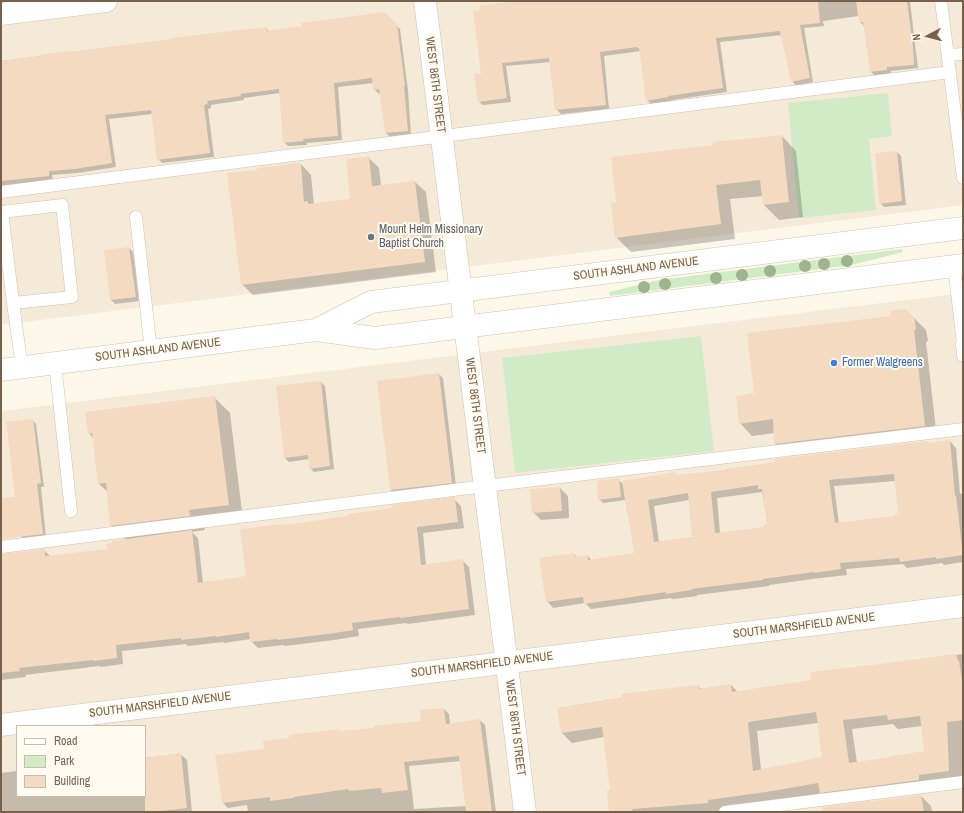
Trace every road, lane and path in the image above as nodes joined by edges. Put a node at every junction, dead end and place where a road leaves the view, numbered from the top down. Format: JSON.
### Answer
{"nodes":[{"id":1,"x":106,"y":1,"type":"edge"},
{"id":2,"x":425,"y":1,"type":"edge"},
{"id":3,"x":941,"y":1,"type":"edge"},
{"id":4,"x":1,"y":14,"type":"edge"},
{"id":5,"x":963,"y":54,"type":"edge"},
{"id":6,"x":948,"y":56,"type":"junction"},
{"id":7,"x":950,"y":72,"type":"junction"},
{"id":8,"x":442,"y":137,"type":"junction"},
{"id":9,"x":963,"y":178,"type":"edge"},
{"id":10,"x":1,"y":192,"type":"edge"},
{"id":11,"x":136,"y":217,"type":"dead end"},
{"id":12,"x":963,"y":228,"type":"edge"},
{"id":13,"x":958,"y":265,"type":"edge"},
{"id":14,"x":461,"y":291,"type":"junction"},
{"id":15,"x":13,"y":303,"type":"junction"},
{"id":16,"x":465,"y":327,"type":"junction"},
{"id":17,"x":316,"y":330,"type":"junction"},
{"id":18,"x":963,"y":344,"type":"edge"},
{"id":19,"x":151,"y":351,"type":"junction"},
{"id":20,"x":963,"y":356,"type":"edge"},
{"id":21,"x":55,"y":363,"type":"junction"},
{"id":22,"x":11,"y":369,"type":"edge"},
{"id":23,"x":963,"y":429,"type":"edge"},
{"id":24,"x":485,"y":486,"type":"junction"},
{"id":25,"x":71,"y":511,"type":"dead end"},
{"id":26,"x":1,"y":546,"type":"edge"},
{"id":27,"x":963,"y":606,"type":"edge"},
{"id":28,"x":507,"y":662,"type":"junction"},
{"id":29,"x":1,"y":725,"type":"edge"},
{"id":30,"x":963,"y":782,"type":"edge"},
{"id":31,"x":525,"y":812,"type":"edge"},
{"id":32,"x":725,"y":812,"type":"edge"}],
"edges":[{"from":1,"to":4,"type":"street"},
{"from":2,"to":8,"type":"street","name":"WEST 86TH STREET"},
{"from":3,"to":6,"type":"lane"},
{"from":5,"to":6,"type":"lane"},
{"from":6,"to":7,"type":"lane"},
{"from":7,"to":8,"type":"lane"},
{"from":7,"to":9,"type":"lane"},
{"from":8,"to":10,"type":"lane"},
{"from":8,"to":14,"type":"street","name":"WEST 86TH STREET"},
{"from":11,"to":19,"type":"lane"},
{"from":12,"to":14,"type":"street","name":"SOUTH ASHLAND AVENUE"},
{"from":13,"to":16,"type":"street","name":"SOUTH ASHLAND AVENUE"},
{"from":13,"to":18,"type":"lane"},
{"from":14,"to":16,"type":"street","name":"WEST 86TH STREET"},
{"from":14,"to":17,"type":"street","name":"SOUTH ASHLAND AVENUE"},
{"from":15,"to":15,"type":"lane"},
{"from":15,"to":22,"type":"lane"},
{"from":16,"to":17,"type":"street","name":"SOUTH ASHLAND AVENUE"},
{"from":16,"to":24,"type":"street","name":"WEST 86TH STREET"},
{"from":17,"to":19,"type":"street","name":"SOUTH ASHLAND AVENUE"},
{"from":18,"to":20,"type":"lane"},
{"from":19,"to":21,"type":"street","name":"SOUTH ASHLAND AVENUE"},
{"from":21,"to":22,"type":"street","name":"SOUTH ASHLAND AVENUE"},
{"from":21,"to":25,"type":"lane"},
{"from":23,"to":24,"type":"lane"},
{"from":24,"to":26,"type":"lane"},
{"from":24,"to":28,"type":"street","name":"WEST 86TH STREET"},
{"from":27,"to":28,"type":"street","name":"SOUTH MARSHFIELD AVENUE"},
{"from":28,"to":29,"type":"street","name":"SOUTH MARSHFIELD AVENUE"},
{"from":28,"to":31,"type":"street","name":"WEST 86TH STREET"},
{"from":30,"to":32,"type":"lane"}]}
